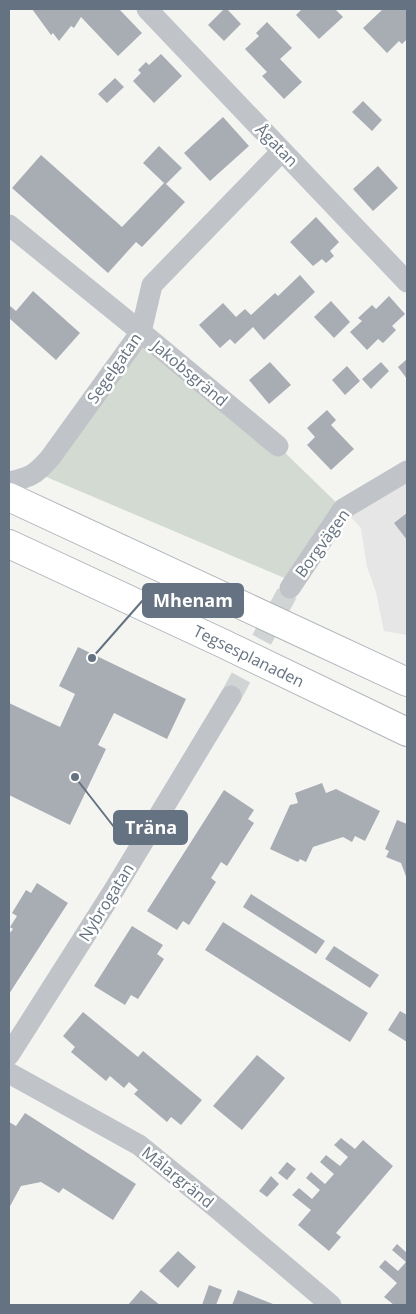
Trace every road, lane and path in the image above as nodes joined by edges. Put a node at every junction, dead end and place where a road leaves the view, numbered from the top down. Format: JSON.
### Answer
{"nodes":[{"id":1,"x":147,"y":9,"type":"edge"},
{"id":2,"x":282,"y":151,"type":"junction"},
{"id":3,"x":9,"y":225,"type":"edge"},
{"id":4,"x":407,"y":282,"type":"edge"},
{"id":5,"x":141,"y":332,"type":"junction"},
{"id":6,"x":278,"y":446,"type":"dead end"},
{"id":7,"x":407,"y":471,"type":"edge"},
{"id":8,"x":9,"y":482,"type":"edge"},
{"id":9,"x":9,"y":497,"type":"edge"},
{"id":10,"x":9,"y":544,"type":"edge"},
{"id":11,"x":290,"y":588,"type":"tunnel mouth"},
{"id":12,"x":407,"y":682,"type":"edge"},
{"id":13,"x":231,"y":696,"type":"tunnel mouth"},
{"id":14,"x":407,"y":732,"type":"edge"},
{"id":15,"x":9,"y":1055,"type":"edge"},
{"id":16,"x":9,"y":1073,"type":"edge"},
{"id":17,"x":331,"y":1305,"type":"edge"}],
"edges":[{"from":1,"to":2,"type":"street","name":"Ågatan"},
{"from":2,"to":4,"type":"street","name":"Ågatan"},
{"from":2,"to":5,"type":"street","name":"Segelgatan"},
{"from":3,"to":5,"type":"street","name":"Jakobsgränd"},
{"from":5,"to":6,"type":"street","name":"Jakobsgränd"},
{"from":5,"to":8,"type":"street","name":"Segelgatan"},
{"from":7,"to":11,"type":"street","name":"Borgvägen"},
{"from":9,"to":12,"type":"main road"},
{"from":10,"to":14,"type":"main road","name":"Tegsesplanaden"},
{"from":13,"to":15,"type":"street","name":"Nybrogatan"},
{"from":16,"to":17,"type":"street","name":"Målargränd"}]}
